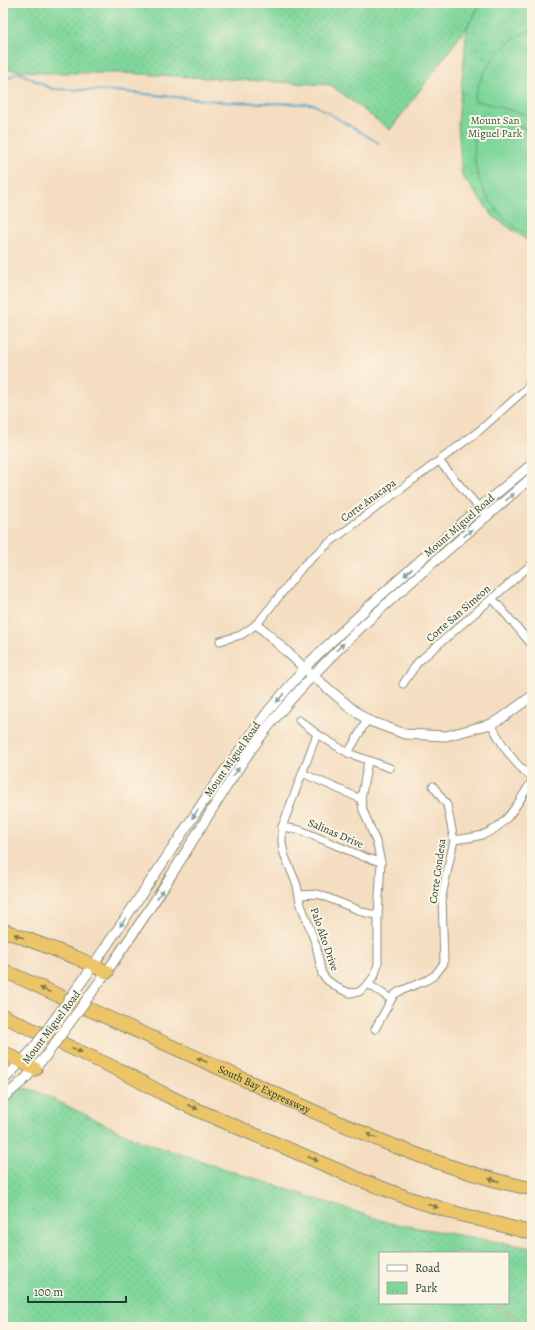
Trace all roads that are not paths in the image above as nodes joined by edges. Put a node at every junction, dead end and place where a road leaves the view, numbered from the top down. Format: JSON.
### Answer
{"nodes":[{"id":1,"x":532,"y":378,"type":"edge"},
{"id":2,"x":439,"y":461,"type":"junction"},
{"id":3,"x":532,"y":464,"type":"edge"},
{"id":4,"x":532,"y":477,"type":"edge"},
{"id":5,"x":479,"y":508,"type":"junction"},
{"id":6,"x":487,"y":517,"type":"junction"},
{"id":7,"x":532,"y":564,"type":"edge"},
{"id":8,"x":492,"y":598,"type":"junction"},
{"id":9,"x":257,"y":624,"type":"junction"},
{"id":10,"x":220,"y":641,"type":"dead end"},
{"id":11,"x":532,"y":645,"type":"edge"},
{"id":12,"x":305,"y":668,"type":"junction"},
{"id":13,"x":313,"y":676,"type":"junction"},
{"id":14,"x":403,"y":684,"type":"dead end"},
{"id":15,"x":532,"y":696,"type":"edge"},
{"id":16,"x":299,"y":720,"type":"dead end"},
{"id":17,"x":367,"y":720,"type":"junction"},
{"id":18,"x":491,"y":724,"type":"junction"},
{"id":19,"x":317,"y":734,"type":"junction"},
{"id":20,"x":348,"y":753,"type":"junction"},
{"id":21,"x":368,"y":761,"type":"junction"},
{"id":22,"x":390,"y":768,"type":"dead end"},
{"id":23,"x":302,"y":773,"type":"junction"},
{"id":24,"x":532,"y":777,"type":"edge"},
{"id":25,"x":532,"y":781,"type":"edge"},
{"id":26,"x":434,"y":786,"type":"dead end"},
{"id":27,"x":361,"y":799,"type":"junction"},
{"id":28,"x":282,"y":827,"type":"junction"},
{"id":29,"x":454,"y":840,"type":"junction"},
{"id":30,"x":381,"y":862,"type":"junction"},
{"id":31,"x":300,"y":895,"type":"junction"},
{"id":32,"x":378,"y":915,"type":"junction"},
{"id":33,"x":3,"y":930,"type":"edge"},
{"id":34,"x":90,"y":969,"type":"junction"},
{"id":35,"x":3,"y":970,"type":"edge"},
{"id":36,"x":103,"y":977,"type":"junction"},
{"id":37,"x":368,"y":984,"type":"junction"},
{"id":38,"x":391,"y":999,"type":"junction"},
{"id":39,"x":3,"y":1016,"type":"edge"},
{"id":40,"x":374,"y":1029,"type":"dead end"},
{"id":41,"x":3,"y":1052,"type":"edge"},
{"id":42,"x":22,"y":1062,"type":"junction"},
{"id":43,"x":35,"y":1069,"type":"junction"},
{"id":44,"x":3,"y":1081,"type":"edge"},
{"id":45,"x":3,"y":1098,"type":"edge"},
{"id":46,"x":532,"y":1189,"type":"edge"},
{"id":47,"x":532,"y":1232,"type":"edge"}],
"edges":[{"from":1,"to":2,"type":"street","name":"Corte Anacapa"},
{"from":2,"to":5,"type":"street"},
{"from":2,"to":9,"type":"street","name":"Corte Anacapa"},
{"from":3,"to":5,"type":"street","name":"Mount Miguel Road"},
{"from":6,"to":4,"type":"street","name":"Mount Miguel Road","one_way":true},
{"from":5,"to":6,"type":"street"},
{"from":5,"to":12,"type":"street","name":"Mount Miguel Road","one_way":true},
{"from":13,"to":6,"type":"street","name":"Mount Miguel Road","one_way":true},
{"from":7,"to":8,"type":"street","name":"Corte San Simeon"},
{"from":8,"to":11,"type":"street"},
{"from":8,"to":14,"type":"street","name":"Corte San Simeon"},
{"from":9,"to":10,"type":"street","name":"Corte Anacapa"},
{"from":9,"to":12,"type":"street"},
{"from":12,"to":13,"type":"street"},
{"from":12,"to":34,"type":"street","name":"Mount Miguel Road","one_way":true},
{"from":13,"to":17,"type":"street"},
{"from":36,"to":13,"type":"street","name":"Mount Miguel Road","one_way":true},
{"from":15,"to":18,"type":"street"},
{"from":16,"to":19,"type":"street"},
{"from":17,"to":18,"type":"street"},
{"from":17,"to":20,"type":"street"},
{"from":18,"to":24,"type":"street"},
{"from":19,"to":20,"type":"street"},
{"from":19,"to":23,"type":"street","name":"Palo Alto Drive"},
{"from":20,"to":21,"type":"street"},
{"from":21,"to":22,"type":"street"},
{"from":21,"to":27,"type":"street"},
{"from":23,"to":27,"type":"street"},
{"from":23,"to":28,"type":"street","name":"Palo Alto Drive"},
{"from":25,"to":29,"type":"street"},
{"from":26,"to":29,"type":"street","name":"Corte Condesa"},
{"from":27,"to":30,"type":"street"},
{"from":28,"to":30,"type":"street","name":"Salinas Drive"},
{"from":28,"to":31,"type":"street","name":"Palo Alto Drive"},
{"from":29,"to":38,"type":"street","name":"Corte Condesa"},
{"from":30,"to":32,"type":"street"},
{"from":31,"to":32,"type":"street"},
{"from":31,"to":37,"type":"street","name":"Palo Alto Drive"},
{"from":32,"to":37,"type":"street"},
{"from":34,"to":33,"type":"highway","one_way":true},
{"from":34,"to":36,"type":"highway"},
{"from":34,"to":42,"type":"street","name":"Mount Miguel Road","bridge":true},
{"from":46,"to":35,"type":"highway","name":"South Bay Expressway","one_way":true},
{"from":36,"to":43,"type":"street","name":"Mount Miguel Road","bridge":true},
{"from":37,"to":38,"type":"street"},
{"from":38,"to":40,"type":"street"},
{"from":39,"to":47,"type":"highway","one_way":true},
{"from":41,"to":42,"type":"highway"},
{"from":42,"to":43,"type":"highway"},
{"from":42,"to":44,"type":"street","name":"Mount Miguel Road"},
{"from":43,"to":45,"type":"street","name":"Mount Miguel Road"}]}
